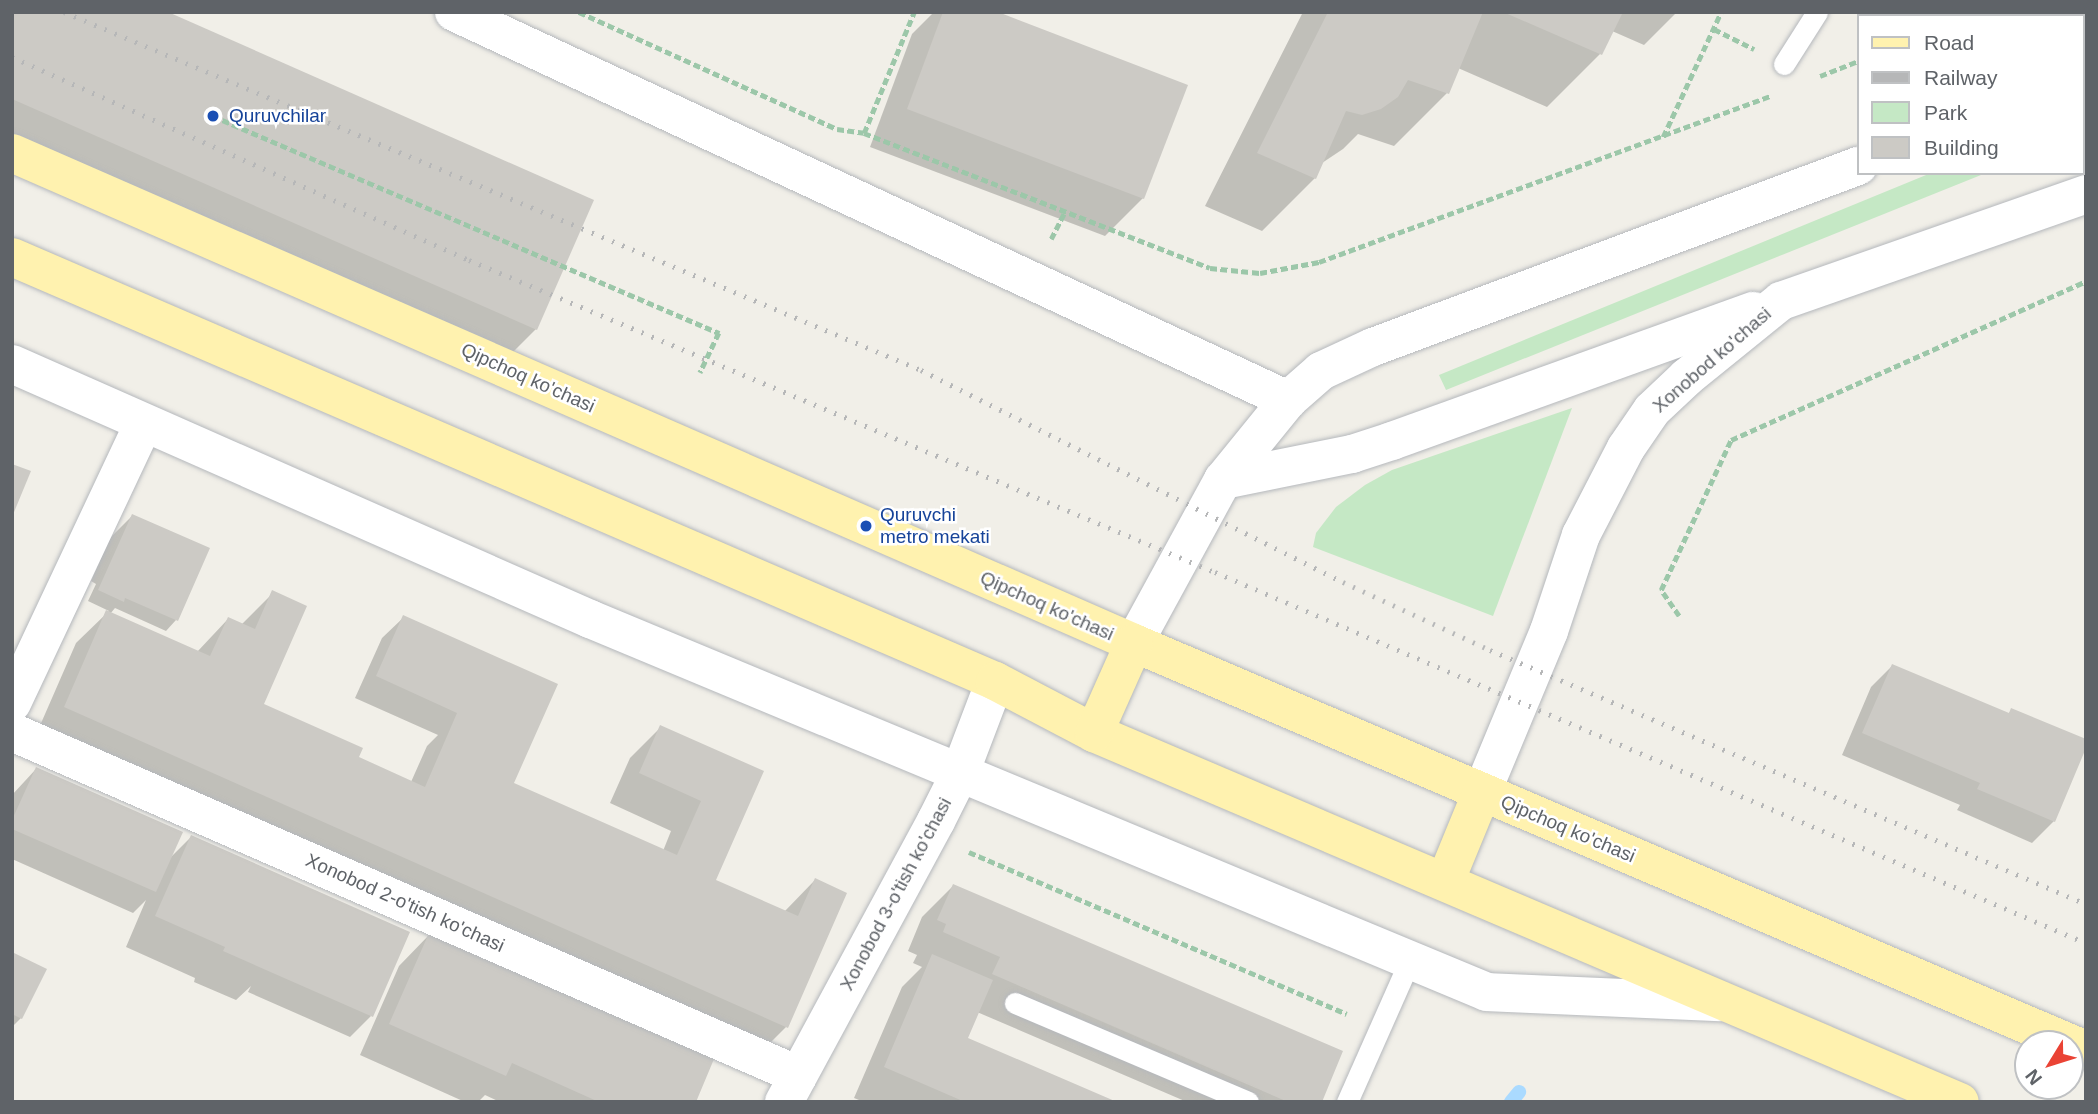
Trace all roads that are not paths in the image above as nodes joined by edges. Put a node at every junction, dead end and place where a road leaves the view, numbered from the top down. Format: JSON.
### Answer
{"nodes":[{"id":1,"x":454,"y":12,"type":"edge"},
{"id":2,"x":1817,"y":12,"type":"edge"},
{"id":3,"x":1784,"y":64,"type":"dead end"},
{"id":4,"x":12,"y":153,"type":"edge"},
{"id":5,"x":1856,"y":167,"type":"edge"},
{"id":6,"x":2086,"y":194,"type":"edge"},
{"id":7,"x":12,"y":257,"type":"edge"},
{"id":8,"x":1782,"y":301,"type":"junction"},
{"id":9,"x":12,"y":365,"type":"edge"},
{"id":10,"x":1288,"y":400,"type":"junction"},
{"id":11,"x":143,"y":424,"type":"junction"},
{"id":12,"x":1223,"y":480,"type":"junction"},
{"id":13,"x":1133,"y":643,"type":"junction"},
{"id":14,"x":995,"y":681,"type":"junction"},
{"id":15,"x":12,"y":703,"type":"edge"},
{"id":16,"x":12,"y":732,"type":"edge"},
{"id":17,"x":1094,"y":733,"type":"junction"},
{"id":18,"x":960,"y":773,"type":"junction"},
{"id":19,"x":1482,"y":792,"type":"junction"},
{"id":20,"x":1445,"y":882,"type":"junction"},
{"id":21,"x":1410,"y":960,"type":"junction"},
{"id":22,"x":1725,"y":1002,"type":"junction"},
{"id":23,"x":1014,"y":1003,"type":"dead end"},
{"id":24,"x":2086,"y":1050,"type":"edge"},
{"id":25,"x":791,"y":1088,"type":"edge"},
{"id":26,"x":1248,"y":1102,"type":"edge"},
{"id":27,"x":1347,"y":1102,"type":"edge"},
{"id":28,"x":1960,"y":1102,"type":"edge"}],
"edges":[{"from":1,"to":10,"type":"street"},
{"from":2,"to":3,"type":"lane"},
{"from":4,"to":13,"type":"main road","name":"Qipchoq ko'chasi"},
{"from":5,"to":10,"type":"street"},
{"from":6,"to":8,"type":"street","name":"Xonobod ko'chasi"},
{"from":7,"to":14,"type":"main road"},
{"from":8,"to":12,"type":"street"},
{"from":8,"to":19,"type":"street","name":"Xonobod ko'chasi"},
{"from":9,"to":11,"type":"street"},
{"from":10,"to":12,"type":"street"},
{"from":11,"to":15,"type":"street"},
{"from":11,"to":18,"type":"street"},
{"from":12,"to":13,"type":"street"},
{"from":13,"to":17,"type":"main road"},
{"from":13,"to":19,"type":"main road","name":"Qipchoq ko'chasi"},
{"from":14,"to":17,"type":"main road"},
{"from":14,"to":18,"type":"street","name":"Xonobod 3-o'tish ko'chasi"},
{"from":16,"to":25,"type":"street","name":"Xonobod 2-o'tish ko'chasi"},
{"from":17,"to":20,"type":"main road"},
{"from":18,"to":21,"type":"street"},
{"from":18,"to":25,"type":"street","name":"Xonobod 3-o'tish ko'chasi"},
{"from":19,"to":20,"type":"main road"},
{"from":19,"to":24,"type":"main road","name":"Qipchoq ko'chasi"},
{"from":20,"to":22,"type":"main road"},
{"from":21,"to":22,"type":"street"},
{"from":21,"to":27,"type":"lane"},
{"from":22,"to":28,"type":"main road"},
{"from":23,"to":26,"type":"lane"}]}
